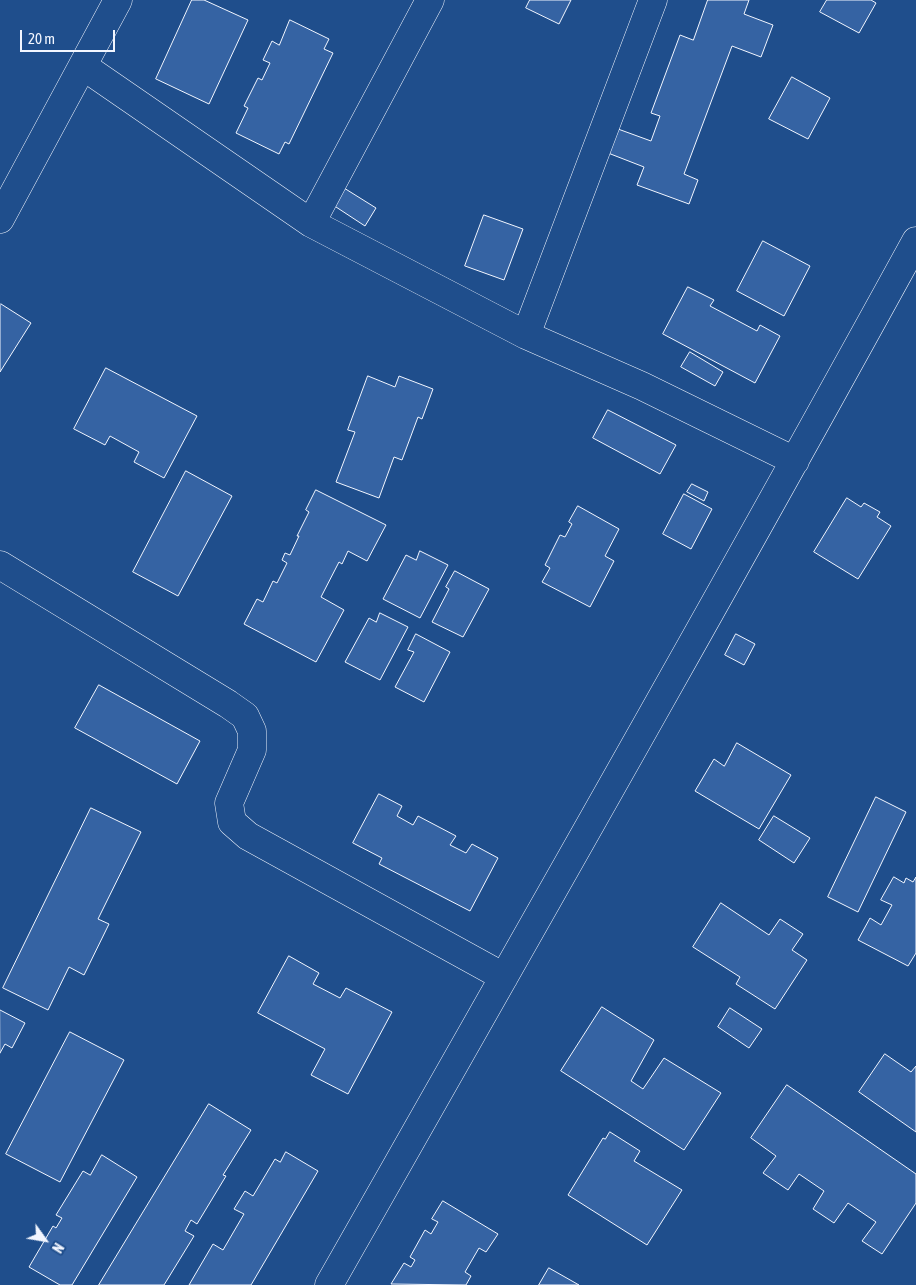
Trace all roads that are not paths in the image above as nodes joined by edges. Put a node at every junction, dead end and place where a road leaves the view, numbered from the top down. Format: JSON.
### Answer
{"nodes":[{"id":1,"x":118,"y":0,"type":"edge"},
{"id":2,"x":430,"y":0,"type":"edge"},
{"id":3,"x":653,"y":0,"type":"edge"},
{"id":4,"x":83,"y":66,"type":"junction"},
{"id":5,"x":0,"y":219,"type":"edge"},
{"id":6,"x":311,"y":223,"type":"junction"},
{"id":7,"x":913,"y":254,"type":"edge"},
{"id":8,"x":526,"y":335,"type":"junction"},
{"id":9,"x":795,"y":461,"type":"junction"},
{"id":10,"x":0,"y":565,"type":"edge"},
{"id":11,"x":504,"y":977,"type":"junction"},
{"id":12,"x":329,"y":1285,"type":"edge"}],
"edges":[{"from":1,"to":4,"type":"street"},
{"from":2,"to":6,"type":"street"},
{"from":3,"to":8,"type":"street"},
{"from":4,"to":5,"type":"street"},
{"from":4,"to":6,"type":"street"},
{"from":6,"to":8,"type":"street"},
{"from":7,"to":9,"type":"street"},
{"from":8,"to":9,"type":"street"},
{"from":9,"to":11,"type":"street"},
{"from":10,"to":11,"type":"street"},
{"from":11,"to":12,"type":"street"}]}
